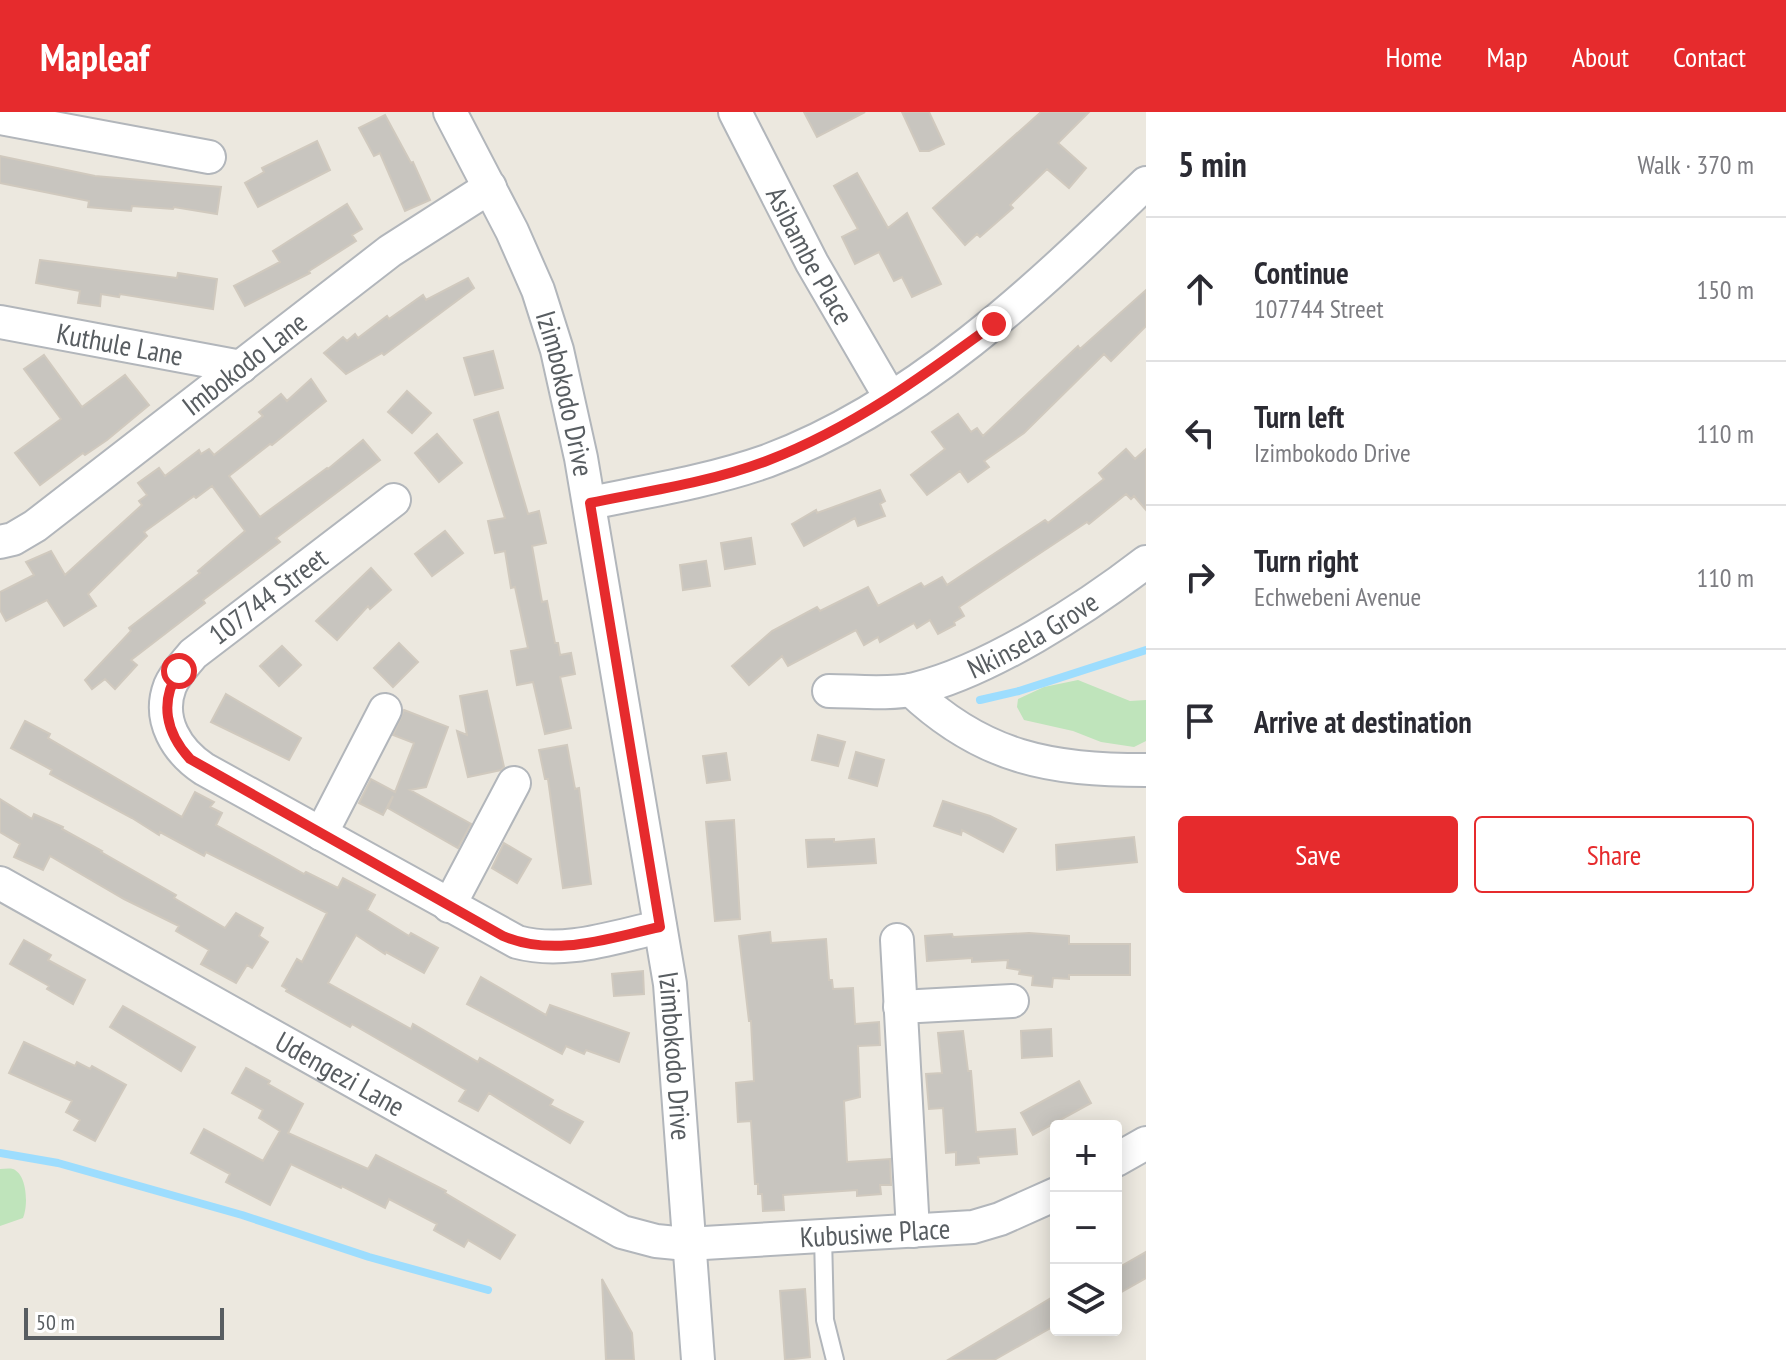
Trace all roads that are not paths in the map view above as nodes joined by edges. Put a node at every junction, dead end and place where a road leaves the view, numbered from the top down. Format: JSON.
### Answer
{"nodes":[{"id":1,"x":450,"y":112,"type":"edge"},
{"id":2,"x":735,"y":112,"type":"edge"},
{"id":3,"x":0,"y":118,"type":"edge"},
{"id":4,"x":209,"y":157,"type":"dead end"},
{"id":5,"x":1146,"y":183,"type":"edge"},
{"id":6,"x":490,"y":187,"type":"junction"},
{"id":7,"x":0,"y":322,"type":"edge"},
{"id":8,"x":241,"y":367,"type":"junction"},
{"id":9,"x":890,"y":397,"type":"junction"},
{"id":10,"x":394,"y":500,"type":"dead end"},
{"id":11,"x":590,"y":503,"type":"junction"},
{"id":12,"x":0,"y":542,"type":"edge"},
{"id":13,"x":1146,"y":562,"type":"edge"},
{"id":14,"x":911,"y":690,"type":"junction"},
{"id":15,"x":829,"y":691,"type":"dead end"},
{"id":16,"x":385,"y":710,"type":"dead end"},
{"id":17,"x":1146,"y":770,"type":"edge"},
{"id":18,"x":514,"y":783,"type":"dead end"},
{"id":19,"x":321,"y":834,"type":"junction"},
{"id":20,"x":0,"y":883,"type":"edge"},
{"id":21,"x":449,"y":906,"type":"junction"},
{"id":22,"x":660,"y":927,"type":"junction"},
{"id":23,"x":897,"y":940,"type":"dead end"},
{"id":24,"x":1012,"y":1001,"type":"dead end"},
{"id":25,"x":900,"y":1007,"type":"junction"},
{"id":26,"x":1146,"y":1143,"type":"edge"},
{"id":27,"x":1122,"y":1157,"type":"edge"},
{"id":28,"x":1050,"y":1197,"type":"edge"},
{"id":29,"x":913,"y":1231,"type":"junction"},
{"id":30,"x":823,"y":1236,"type":"junction"},
{"id":31,"x":687,"y":1244,"type":"junction"},
{"id":32,"x":698,"y":1360,"type":"edge"},
{"id":33,"x":835,"y":1360,"type":"edge"}],
"edges":[{"from":1,"to":6,"type":"street","name":"Izimbokodo Drive"},
{"from":2,"to":9,"type":"street","name":"Asibambe Place"},
{"from":3,"to":4,"type":"street"},
{"from":5,"to":9,"type":"street"},
{"from":6,"to":8,"type":"street","name":"Imbokodo Lane"},
{"from":6,"to":11,"type":"street","name":"Izimbokodo Drive"},
{"from":7,"to":8,"type":"street","name":"Kuthule Lane"},
{"from":8,"to":12,"type":"street","name":"Imbokodo Lane"},
{"from":9,"to":11,"type":"street"},
{"from":10,"to":19,"type":"street","name":"107744 Street"},
{"from":11,"to":22,"type":"street","name":"Izimbokodo Drive"},
{"from":13,"to":14,"type":"street","name":"Nkinsela Grove"},
{"from":14,"to":15,"type":"street","name":"Nkinsela Grove"},
{"from":14,"to":17,"type":"street"},
{"from":16,"to":19,"type":"street"},
{"from":18,"to":21,"type":"street"},
{"from":19,"to":21,"type":"street","name":"107744 Street"},
{"from":20,"to":31,"type":"street","name":"Udengezi Lane"},
{"from":21,"to":22,"type":"street","name":"107744 Street"},
{"from":22,"to":31,"type":"street","name":"Izimbokodo Drive"},
{"from":23,"to":25,"type":"street"},
{"from":24,"to":25,"type":"street"},
{"from":25,"to":29,"type":"street"},
{"from":26,"to":27,"type":"street"},
{"from":28,"to":29,"type":"street","name":"Kubusiwe Place"},
{"from":29,"to":30,"type":"street","name":"Kubusiwe Place"},
{"from":30,"to":31,"type":"street","name":"Kubusiwe Place"},
{"from":30,"to":33,"type":"lane"},
{"from":31,"to":32,"type":"street","name":"Izimbokodo Drive"}]}
